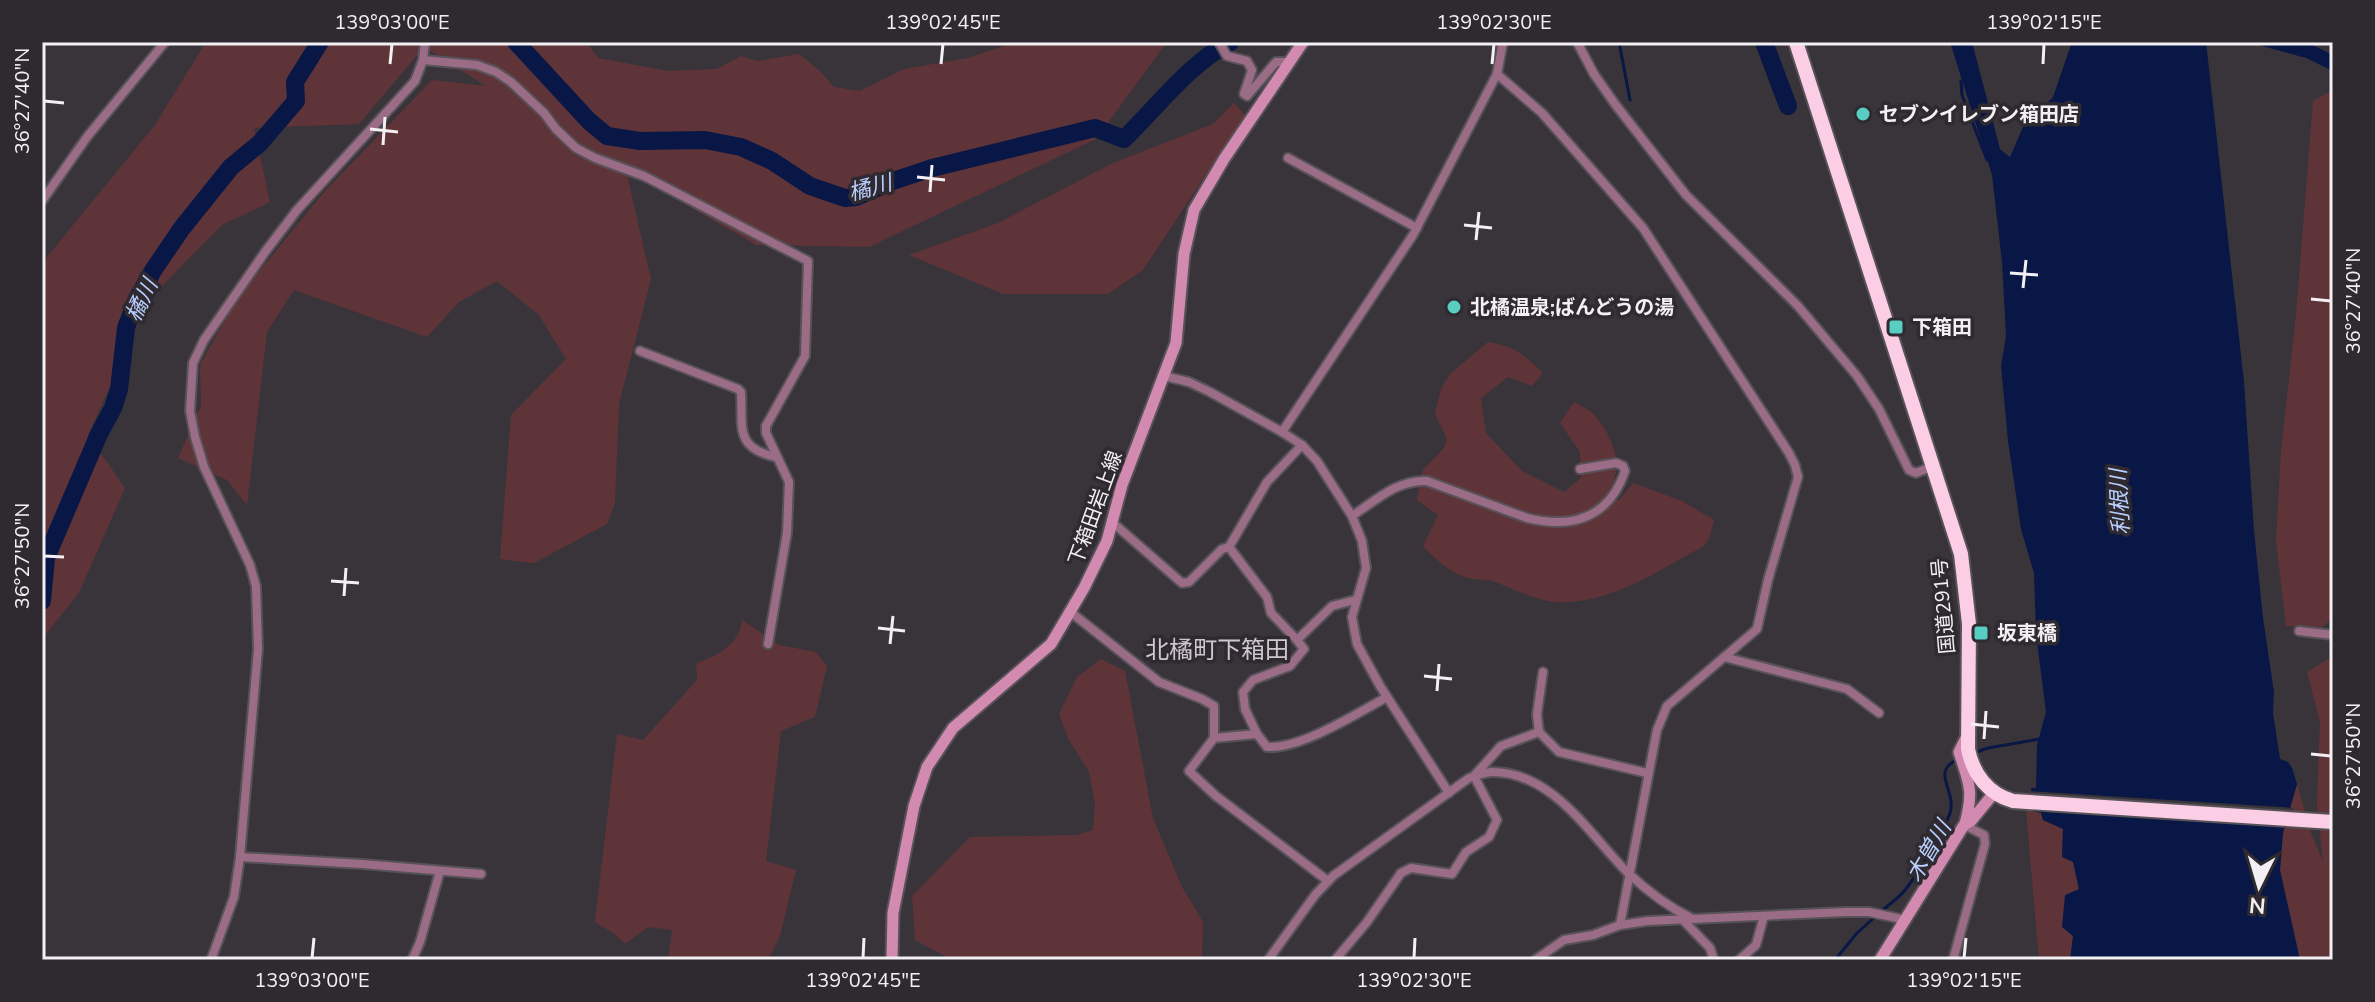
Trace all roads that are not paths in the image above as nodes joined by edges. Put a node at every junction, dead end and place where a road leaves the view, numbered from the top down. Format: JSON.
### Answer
{"nodes":[{"id":1,"x":165,"y":42,"type":"edge"},
{"id":2,"x":425,"y":42,"type":"edge"},
{"id":3,"x":1219,"y":42,"type":"edge"},
{"id":4,"x":1303,"y":42,"type":"edge"},
{"id":5,"x":1503,"y":42,"type":"edge"},
{"id":6,"x":1577,"y":42,"type":"edge"},
{"id":7,"x":1796,"y":42,"type":"edge"},
{"id":8,"x":423,"y":60,"type":"junction"},
{"id":9,"x":1289,"y":62,"type":"junction"},
{"id":10,"x":1497,"y":74,"type":"junction"},
{"id":11,"x":1288,"y":158,"type":"dead end"},
{"id":12,"x":42,"y":201,"type":"edge"},
{"id":13,"x":1417,"y":228,"type":"junction"},
{"id":14,"x":640,"y":351,"type":"dead end"},
{"id":15,"x":1164,"y":376,"type":"junction"},
{"id":16,"x":1282,"y":432,"type":"junction"},
{"id":17,"x":1302,"y":445,"type":"junction"},
{"id":18,"x":776,"y":457,"type":"junction"},
{"id":19,"x":1931,"y":467,"type":"junction"},
{"id":20,"x":1580,"y":469,"type":"dead end"},
{"id":21,"x":1352,"y":516,"type":"junction"},
{"id":22,"x":1112,"y":522,"type":"junction"},
{"id":23,"x":1229,"y":547,"type":"junction"},
{"id":24,"x":1355,"y":600,"type":"junction"},
{"id":25,"x":1073,"y":614,"type":"dead end"},
{"id":26,"x":2299,"y":631,"type":"dead end"},
{"id":27,"x":2333,"y":635,"type":"edge"},
{"id":28,"x":1297,"y":640,"type":"junction"},
{"id":29,"x":768,"y":644,"type":"dead end"},
{"id":30,"x":1724,"y":657,"type":"junction"},
{"id":31,"x":1543,"y":672,"type":"dead end"},
{"id":32,"x":1387,"y":697,"type":"junction"},
{"id":33,"x":1879,"y":713,"type":"dead end"},
{"id":34,"x":1539,"y":732,"type":"junction"},
{"id":35,"x":1257,"y":734,"type":"junction"},
{"id":36,"x":1214,"y":738,"type":"junction"},
{"id":37,"x":1966,"y":752,"type":"junction"},
{"id":38,"x":1647,"y":773,"type":"junction"},
{"id":39,"x":1474,"y":776,"type":"junction"},
{"id":40,"x":1449,"y":793,"type":"junction"},
{"id":41,"x":1994,"y":793,"type":"junction"},
{"id":42,"x":2333,"y":822,"type":"edge"},
{"id":43,"x":1964,"y":825,"type":"junction"},
{"id":44,"x":240,"y":857,"type":"junction"},
{"id":45,"x":440,"y":871,"type":"junction"},
{"id":46,"x":481,"y":874,"type":"dead end"},
{"id":47,"x":1629,"y":874,"type":"junction"},
{"id":48,"x":1328,"y":881,"type":"junction"},
{"id":49,"x":1764,"y":916,"type":"junction"},
{"id":50,"x":1682,"y":919,"type":"junction"},
{"id":51,"x":1693,"y":919,"type":"junction"},
{"id":52,"x":1906,"y":920,"type":"junction"},
{"id":53,"x":1620,"y":925,"type":"junction"},
{"id":54,"x":211,"y":960,"type":"edge"},
{"id":55,"x":412,"y":960,"type":"edge"},
{"id":56,"x":892,"y":960,"type":"edge"},
{"id":57,"x":1268,"y":960,"type":"edge"},
{"id":58,"x":1335,"y":960,"type":"edge"},
{"id":59,"x":1535,"y":960,"type":"edge"},
{"id":60,"x":1714,"y":960,"type":"edge"},
{"id":61,"x":1739,"y":960,"type":"edge"},
{"id":62,"x":1880,"y":960,"type":"edge"},
{"id":63,"x":1953,"y":960,"type":"edge"}],
"edges":[{"from":1,"to":12,"type":"street"},
{"from":2,"to":8,"type":"street"},
{"from":3,"to":9,"type":"street"},
{"from":4,"to":9,"type":"main road","name":"下箱田岩上線"},
{"from":5,"to":10,"type":"street"},
{"from":6,"to":19,"type":"street"},
{"from":7,"to":19,"type":"highway","name":"国道291号"},
{"from":8,"to":18,"type":"street"},
{"from":8,"to":44,"type":"street"},
{"from":9,"to":15,"type":"main road","name":"下箱田岩上線"},
{"from":10,"to":13,"type":"street"},
{"from":10,"to":30,"type":"street"},
{"from":11,"to":13,"type":"street"},
{"from":13,"to":16,"type":"street"},
{"from":14,"to":18,"type":"street"},
{"from":15,"to":16,"type":"street"},
{"from":15,"to":22,"type":"main road","name":"下箱田岩上線"},
{"from":16,"to":17,"type":"street"},
{"from":17,"to":21,"type":"street"},
{"from":17,"to":23,"type":"street"},
{"from":18,"to":29,"type":"street"},
{"from":19,"to":37,"type":"highway","name":"国道291号"},
{"from":20,"to":21,"type":"street"},
{"from":21,"to":24,"type":"street"},
{"from":22,"to":23,"type":"street"},
{"from":22,"to":56,"type":"main road","name":"下箱田岩上線"},
{"from":23,"to":28,"type":"street"},
{"from":24,"to":28,"type":"street"},
{"from":24,"to":32,"type":"street"},
{"from":25,"to":36,"type":"street"},
{"from":26,"to":27,"type":"street"},
{"from":28,"to":35,"type":"street"},
{"from":30,"to":33,"type":"street"},
{"from":30,"to":38,"type":"street"},
{"from":31,"to":34,"type":"street"},
{"from":32,"to":35,"type":"street"},
{"from":32,"to":40,"type":"street"},
{"from":34,"to":38,"type":"street"},
{"from":34,"to":39,"type":"street"},
{"from":35,"to":36,"type":"street"},
{"from":36,"to":48,"type":"street"},
{"from":37,"to":41,"type":"highway"},
{"from":37,"to":43,"type":"main road"},
{"from":38,"to":47,"type":"street"},
{"from":39,"to":40,"type":"street"},
{"from":39,"to":47,"type":"street"},
{"from":39,"to":58,"type":"street"},
{"from":40,"to":48,"type":"street"},
{"from":41,"to":42,"type":"highway"},
{"from":41,"to":43,"type":"main road"},
{"from":43,"to":52,"type":"main road"},
{"from":43,"to":63,"type":"street"},
{"from":44,"to":45,"type":"street"},
{"from":44,"to":54,"type":"street"},
{"from":45,"to":46,"type":"street"},
{"from":45,"to":55,"type":"street"},
{"from":47,"to":51,"type":"street"},
{"from":47,"to":53,"type":"street"},
{"from":48,"to":57,"type":"street"},
{"from":49,"to":51,"type":"street"},
{"from":49,"to":52,"type":"street"},
{"from":49,"to":61,"type":"street"},
{"from":50,"to":51,"type":"street"},
{"from":50,"to":53,"type":"street"},
{"from":50,"to":60,"type":"street"},
{"from":52,"to":62,"type":"main road"},
{"from":53,"to":59,"type":"street"}]}
